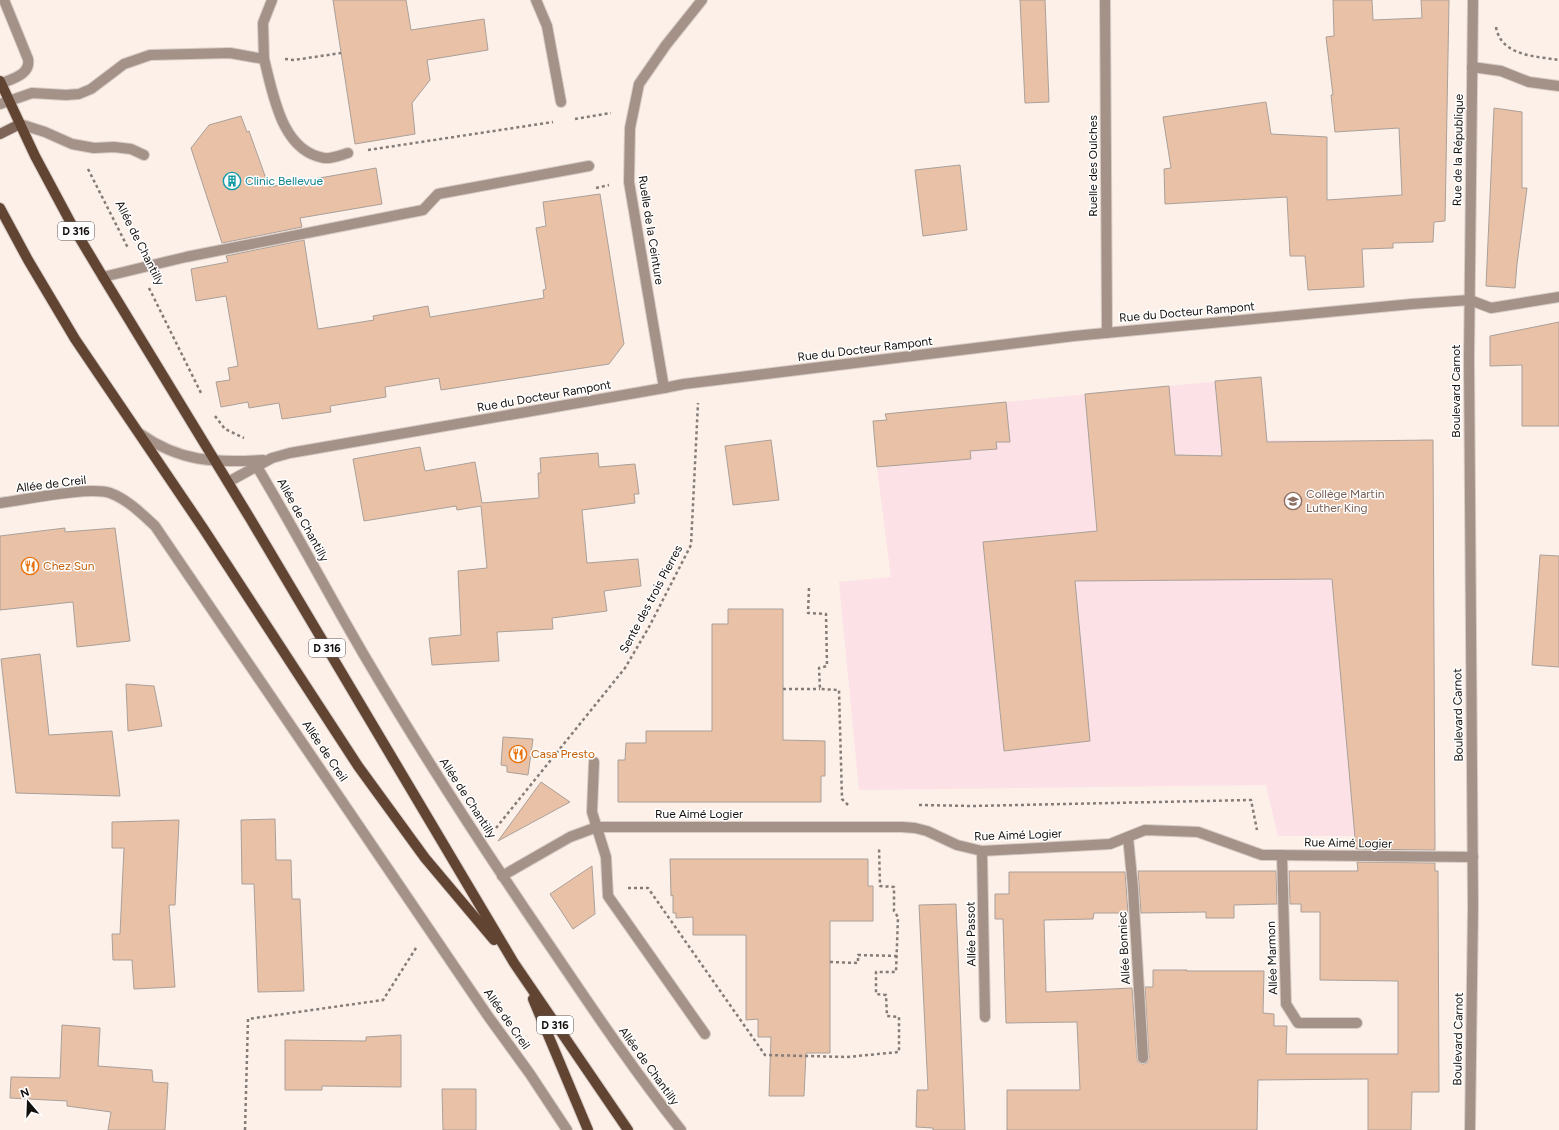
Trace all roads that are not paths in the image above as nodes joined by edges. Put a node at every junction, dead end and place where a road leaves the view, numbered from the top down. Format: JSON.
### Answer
{"nodes":[{"id":1,"x":4,"y":0,"type":"edge"},
{"id":2,"x":272,"y":0,"type":"edge"},
{"id":3,"x":536,"y":0,"type":"edge"},
{"id":4,"x":702,"y":0,"type":"edge"},
{"id":5,"x":1105,"y":0,"type":"edge"},
{"id":6,"x":1472,"y":0,"type":"edge"},
{"id":7,"x":264,"y":58,"type":"junction"},
{"id":8,"x":1472,"y":67,"type":"junction"},
{"id":9,"x":0,"y":83,"type":"edge"},
{"id":10,"x":1559,"y":86,"type":"edge"},
{"id":11,"x":4,"y":102,"type":"edge"},
{"id":12,"x":561,"y":102,"type":"road end"},
{"id":13,"x":20,"y":124,"type":"junction"},
{"id":14,"x":0,"y":134,"type":"edge"},
{"id":15,"x":348,"y":153,"type":"dead end"},
{"id":16,"x":144,"y":155,"type":"dead end"},
{"id":17,"x":589,"y":166,"type":"dead end"},
{"id":18,"x":0,"y":208,"type":"edge"},
{"id":19,"x":103,"y":277,"type":"junction"},
{"id":20,"x":1559,"y":297,"type":"edge"},
{"id":21,"x":1470,"y":300,"type":"junction"},
{"id":22,"x":1107,"y":333,"type":"junction"},
{"id":23,"x":664,"y":388,"type":"junction"},
{"id":24,"x":138,"y":432,"type":"junction"},
{"id":25,"x":270,"y":459,"type":"junction"},
{"id":26,"x":215,"y":461,"type":"junction"},
{"id":27,"x":256,"y":465,"type":"junction"},
{"id":28,"x":228,"y":482,"type":"junction"},
{"id":29,"x":0,"y":503,"type":"edge"},
{"id":30,"x":594,"y":762,"type":"dead end"},
{"id":31,"x":597,"y":826,"type":"junction"},
{"id":32,"x":1128,"y":837,"type":"junction"},
{"id":33,"x":982,"y":851,"type":"junction"},
{"id":34,"x":1282,"y":855,"type":"junction"},
{"id":35,"x":1473,"y":857,"type":"junction"},
{"id":36,"x":502,"y":876,"type":"junction"},
{"id":37,"x":514,"y":963,"type":"junction"},
{"id":38,"x":523,"y":977,"type":"junction"},
{"id":39,"x":985,"y":1017,"type":"dead end"},
{"id":40,"x":1357,"y":1023,"type":"dead end"},
{"id":41,"x":705,"y":1034,"type":"dead end"},
{"id":42,"x":1143,"y":1058,"type":"dead end"},
{"id":43,"x":567,"y":1130,"type":"edge"},
{"id":44,"x":588,"y":1130,"type":"edge"},
{"id":45,"x":628,"y":1130,"type":"edge"},
{"id":46,"x":681,"y":1130,"type":"edge"},
{"id":47,"x":1470,"y":1130,"type":"edge"}],
"edges":[{"from":1,"to":9,"type":"street"},
{"from":2,"to":7,"type":"street"},
{"from":3,"to":12,"type":"street"},
{"from":4,"to":23,"type":"street","name":"Ruelle de la Ceinture"},
{"from":5,"to":22,"type":"street","name":"Ruelle des Oulches"},
{"from":6,"to":8,"type":"street","name":"Rue de la République"},
{"from":7,"to":11,"type":"street"},
{"from":7,"to":15,"type":"street"},
{"from":8,"to":10,"type":"street"},
{"from":8,"to":21,"type":"street","name":"Rue de la République"},
{"from":9,"to":11,"type":"main road","number":"D 316"},
{"from":11,"to":13,"type":"main road","number":"D 316"},
{"from":13,"to":14,"type":"main road"},
{"from":13,"to":16,"type":"street"},
{"from":13,"to":19,"type":"main road","number":"D 316"},
{"from":17,"to":19,"type":"street"},
{"from":18,"to":24,"type":"main road","number":"D 316"},
{"from":19,"to":26,"type":"main road","number":"D 316"},
{"from":20,"to":21,"type":"street"},
{"from":21,"to":22,"type":"street","name":"Rue du Docteur Rampont"},
{"from":21,"to":35,"type":"street","name":"Boulevard Carnot"},
{"from":22,"to":23,"type":"street","name":"Rue du Docteur Rampont"},
{"from":23,"to":25,"type":"street","name":"Rue du Docteur Rampont"},
{"from":24,"to":26,"type":"street","name":"Rue du Docteur Rampont"},
{"from":24,"to":37,"type":"main road","number":"D 316"},
{"from":25,"to":26,"type":"street","name":"Rue du Docteur Rampont"},
{"from":25,"to":27,"type":"street","name":"Rue du Docteur Rampont"},
{"from":26,"to":28,"type":"main road","number":"D 316"},
{"from":27,"to":28,"type":"street","name":"Rue du Docteur Rampont"},
{"from":27,"to":36,"type":"street","name":"Allée de Chantilly"},
{"from":28,"to":37,"type":"main road","number":"D 316"},
{"from":29,"to":43,"type":"street","name":"Allée de Creil"},
{"from":30,"to":31,"type":"street"},
{"from":31,"to":33,"type":"street","name":"Rue Aimé Logier"},
{"from":31,"to":36,"type":"street","name":"Rue Aimé Logier"},
{"from":31,"to":41,"type":"street"},
{"from":32,"to":33,"type":"street","name":"Rue Aimé Logier"},
{"from":32,"to":34,"type":"street","name":"Rue Aimé Logier"},
{"from":32,"to":42,"type":"street","name":"Allée Bonniec"},
{"from":33,"to":39,"type":"street","name":"Allée Passot"},
{"from":34,"to":35,"type":"street","name":"Rue Aimé Logier"},
{"from":34,"to":40,"type":"street","name":"Allée Marmon"},
{"from":35,"to":47,"type":"street","name":"Boulevard Carnot"},
{"from":36,"to":46,"type":"street","name":"Allée de Chantilly"},
{"from":37,"to":38,"type":"main road","number":"D 316"},
{"from":38,"to":44,"type":"main road"},
{"from":38,"to":45,"type":"main road","number":"D 316"}]}
